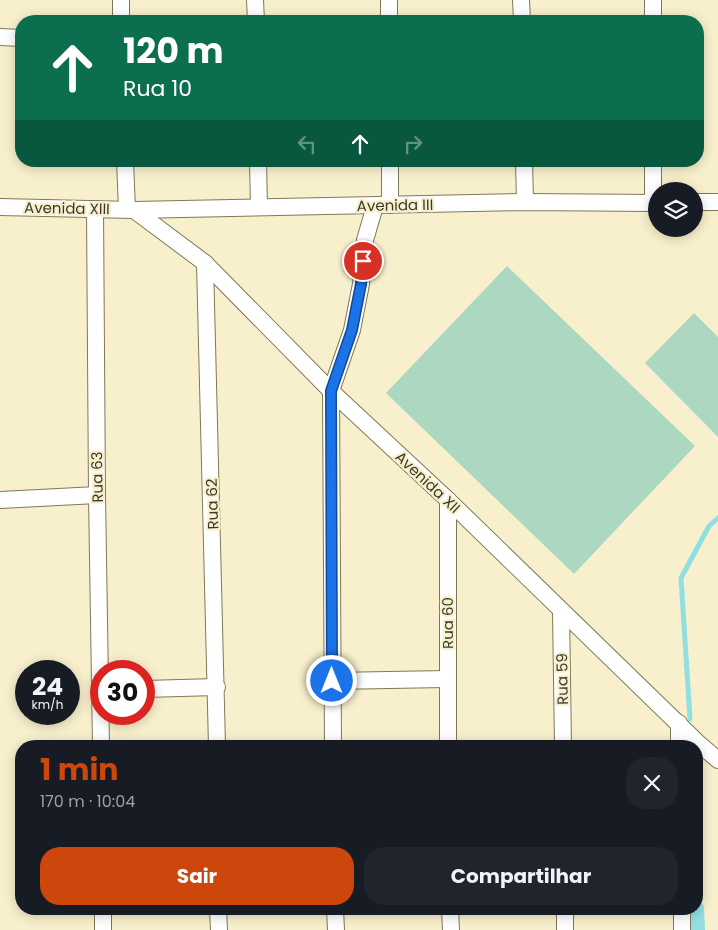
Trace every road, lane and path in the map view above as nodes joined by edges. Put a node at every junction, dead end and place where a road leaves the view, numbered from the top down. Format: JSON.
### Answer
{"nodes":[{"id":1,"x":121,"y":0,"type":"edge"},
{"id":2,"x":255,"y":0,"type":"edge"},
{"id":3,"x":389,"y":0,"type":"edge"},
{"id":4,"x":521,"y":0,"type":"edge"},
{"id":5,"x":653,"y":0,"type":"edge"},
{"id":6,"x":121,"y":15,"type":"edge"},
{"id":7,"x":256,"y":15,"type":"edge"},
{"id":8,"x":389,"y":15,"type":"edge"},
{"id":9,"x":522,"y":15,"type":"edge"},
{"id":10,"x":653,"y":15,"type":"edge"},
{"id":11,"x":0,"y":37,"type":"edge"},
{"id":12,"x":15,"y":38,"type":"edge"},
{"id":13,"x":126,"y":167,"type":"edge"},
{"id":14,"x":258,"y":167,"type":"edge"},
{"id":15,"x":389,"y":167,"type":"edge"},
{"id":16,"x":524,"y":167,"type":"edge"},
{"id":17,"x":653,"y":167,"type":"edge"},
{"id":18,"x":654,"y":182,"type":"edge"},
{"id":19,"x":525,"y":202,"type":"junction"},
{"id":20,"x":703,"y":202,"type":"edge"},
{"id":21,"x":718,"y":202,"type":"edge"},
{"id":22,"x":648,"y":203,"type":"edge"},
{"id":23,"x":382,"y":206,"type":"junction"},
{"id":24,"x":0,"y":207,"type":"edge"},
{"id":25,"x":259,"y":208,"type":"junction"},
{"id":26,"x":95,"y":209,"type":"junction"},
{"id":27,"x":130,"y":209,"type":"junction"},
{"id":28,"x":205,"y":262,"type":"junction"},
{"id":29,"x":331,"y":391,"type":"junction"},
{"id":30,"x":97,"y":495,"type":"junction"},
{"id":31,"x":0,"y":500,"type":"edge"},
{"id":32,"x":448,"y":500,"type":"junction"},
{"id":33,"x":561,"y":611,"type":"junction"},
{"id":34,"x":100,"y":660,"type":"edge"},
{"id":35,"x":446,"y":679,"type":"junction"},
{"id":36,"x":332,"y":681,"type":"junction"},
{"id":37,"x":217,"y":687,"type":"junction"},
{"id":38,"x":155,"y":689,"type":"edge"},
{"id":39,"x":679,"y":723,"type":"junction"},
{"id":40,"x":101,"y":725,"type":"edge"},
{"id":41,"x":101,"y":740,"type":"edge"},
{"id":42,"x":217,"y":740,"type":"edge"},
{"id":43,"x":333,"y":740,"type":"edge"},
{"id":44,"x":448,"y":740,"type":"edge"},
{"id":45,"x":563,"y":740,"type":"edge"},
{"id":46,"x":679,"y":740,"type":"edge"},
{"id":47,"x":695,"y":740,"type":"edge"},
{"id":48,"x":703,"y":747,"type":"edge"},
{"id":49,"x":718,"y":760,"type":"edge"},
{"id":50,"x":103,"y":915,"type":"edge"},
{"id":51,"x":218,"y":915,"type":"edge"},
{"id":52,"x":335,"y":915,"type":"edge"},
{"id":53,"x":450,"y":915,"type":"edge"},
{"id":54,"x":565,"y":915,"type":"edge"},
{"id":55,"x":682,"y":915,"type":"edge"},
{"id":56,"x":103,"y":930,"type":"edge"},
{"id":57,"x":219,"y":930,"type":"edge"},
{"id":58,"x":336,"y":930,"type":"edge"},
{"id":59,"x":451,"y":930,"type":"edge"},
{"id":60,"x":565,"y":930,"type":"edge"},
{"id":61,"x":682,"y":930,"type":"edge"}],
"edges":[{"from":1,"to":6,"type":"street"},
{"from":2,"to":7,"type":"street"},
{"from":3,"to":8,"type":"street"},
{"from":4,"to":9,"type":"street"},
{"from":5,"to":10,"type":"street"},
{"from":11,"to":12,"type":"street"},
{"from":13,"to":27,"type":"street"},
{"from":14,"to":25,"type":"street"},
{"from":15,"to":23,"type":"street"},
{"from":16,"to":19,"type":"street"},
{"from":17,"to":18,"type":"street"},
{"from":19,"to":22,"type":"street","name":"Avenida III"},
{"from":19,"to":23,"type":"street","name":"Avenida III"},
{"from":20,"to":21,"type":"street"},
{"from":23,"to":25,"type":"street","name":"Avenida III"},
{"from":23,"to":29,"type":"street"},
{"from":24,"to":26,"type":"street","name":"Avenida XIII"},
{"from":25,"to":27,"type":"street","name":"Avenida III"},
{"from":26,"to":27,"type":"street","name":"Avenida XIII"},
{"from":26,"to":30,"type":"street","name":"Rua 63"},
{"from":27,"to":28,"type":"street","name":"Avenida XII"},
{"from":28,"to":29,"type":"street","name":"Avenida XII"},
{"from":28,"to":37,"type":"street","name":"Rua 62"},
{"from":29,"to":32,"type":"street","name":"Avenida XII"},
{"from":29,"to":36,"type":"street"},
{"from":30,"to":31,"type":"street"},
{"from":30,"to":34,"type":"street","name":"Rua 63"},
{"from":32,"to":33,"type":"street","name":"Avenida XII"},
{"from":32,"to":35,"type":"street","name":"Rua 60"},
{"from":33,"to":39,"type":"street","name":"Avenida XII"},
{"from":33,"to":45,"type":"street","name":"Rua 59"},
{"from":35,"to":36,"type":"street"},
{"from":35,"to":44,"type":"street","name":"Rua 60"},
{"from":36,"to":43,"type":"street"},
{"from":37,"to":38,"type":"street"},
{"from":37,"to":42,"type":"street","name":"Rua 62"},
{"from":39,"to":46,"type":"street"},
{"from":39,"to":47,"type":"street","name":"Avenida XII"},
{"from":40,"to":41,"type":"street","name":"Rua 63"},
{"from":48,"to":49,"type":"street","name":"Avenida XII"},
{"from":50,"to":56,"type":"street"},
{"from":51,"to":57,"type":"street"},
{"from":52,"to":58,"type":"street"},
{"from":53,"to":59,"type":"street"},
{"from":54,"to":60,"type":"street"},
{"from":55,"to":61,"type":"street"}]}
